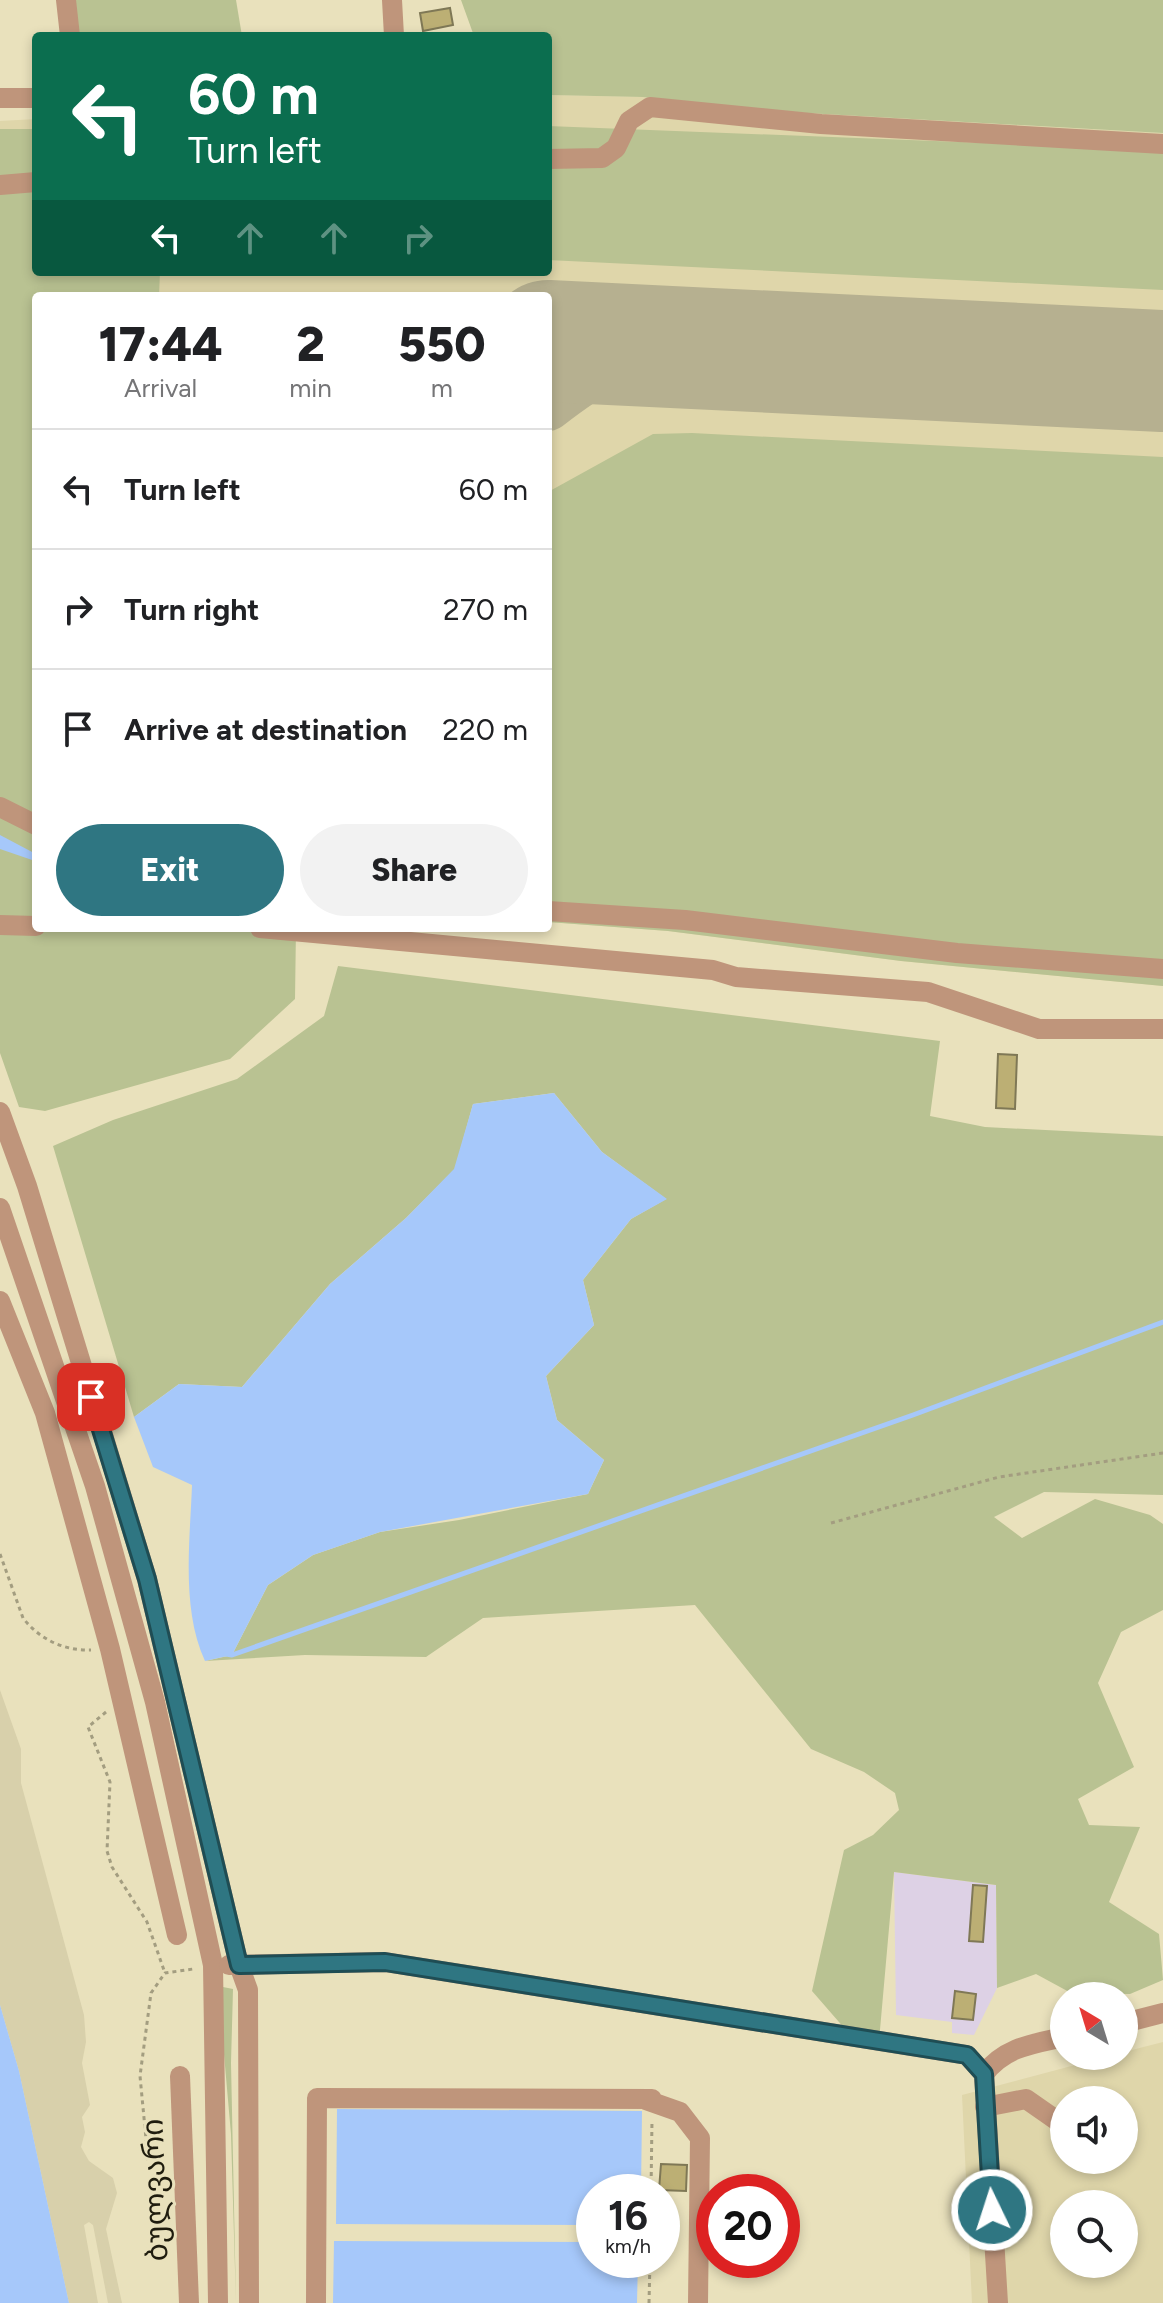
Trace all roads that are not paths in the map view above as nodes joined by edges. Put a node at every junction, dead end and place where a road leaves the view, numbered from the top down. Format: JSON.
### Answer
{"nodes":[{"id":1,"x":66,"y":0,"type":"edge"},
{"id":2,"x":392,"y":0,"type":"edge"},
{"id":3,"x":70,"y":32,"type":"edge"},
{"id":4,"x":394,"y":32,"type":"edge"},
{"id":5,"x":0,"y":98,"type":"edge"},
{"id":6,"x":32,"y":98,"type":"edge"},
{"id":7,"x":1163,"y":144,"type":"edge"},
{"id":8,"x":552,"y":159,"type":"edge"},
{"id":9,"x":32,"y":182,"type":"edge"},
{"id":10,"x":0,"y":185,"type":"edge"},
{"id":11,"x":0,"y":807,"type":"edge"},
{"id":12,"x":32,"y":823,"type":"edge"},
{"id":13,"x":552,"y":911,"type":"edge"},
{"id":14,"x":0,"y":925,"type":"edge"},
{"id":15,"x":32,"y":926,"type":"edge"},
{"id":16,"x":303,"y":932,"type":"edge"},
{"id":17,"x":1163,"y":969,"type":"edge"},
{"id":18,"x":1163,"y":1029,"type":"edge"},
{"id":19,"x":0,"y":1112,"type":"edge"},
{"id":20,"x":0,"y":1208,"type":"edge"},
{"id":21,"x":0,"y":1301,"type":"edge"},
{"id":22,"x":177,"y":1935,"type":"dead end"},
{"id":23,"x":213,"y":1965,"type":"junction"},
{"id":24,"x":239,"y":1965,"type":"junction"},
{"id":25,"x":1163,"y":2013,"type":"edge"},
{"id":26,"x":1138,"y":2019,"type":"edge"},
{"id":27,"x":1050,"y":2040,"type":"edge"},
{"id":28,"x":984,"y":2074,"type":"junction"},
{"id":29,"x":180,"y":2076,"type":"dead end"},
{"id":30,"x":985,"y":2107,"type":"junction"},
{"id":31,"x":1050,"y":2116,"type":"edge"},
{"id":32,"x":189,"y":2303,"type":"edge"},
{"id":33,"x":218,"y":2303,"type":"edge"},
{"id":34,"x":249,"y":2303,"type":"edge"},
{"id":35,"x":316,"y":2303,"type":"edge"},
{"id":36,"x":698,"y":2303,"type":"edge"},
{"id":37,"x":998,"y":2303,"type":"edge"}],
"edges":[{"from":1,"to":3,"type":"street"},
{"from":2,"to":4,"type":"street"},
{"from":5,"to":6,"type":"street"},
{"from":7,"to":8,"type":"street"},
{"from":9,"to":10,"type":"street"},
{"from":11,"to":12,"type":"street"},
{"from":13,"to":17,"type":"street"},
{"from":14,"to":15,"type":"street"},
{"from":16,"to":18,"type":"street"},
{"from":19,"to":24,"type":"street"},
{"from":20,"to":23,"type":"street"},
{"from":21,"to":22,"type":"street"},
{"from":23,"to":24,"type":"street"},
{"from":23,"to":33,"type":"street"},
{"from":24,"to":28,"type":"street"},
{"from":24,"to":34,"type":"street"},
{"from":25,"to":26,"type":"street"},
{"from":27,"to":28,"type":"street"},
{"from":28,"to":30,"type":"street"},
{"from":29,"to":32,"type":"street","name":"ბულვარი"},
{"from":30,"to":31,"type":"street"},
{"from":30,"to":37,"type":"street"},
{"from":35,"to":36,"type":"street"}]}
